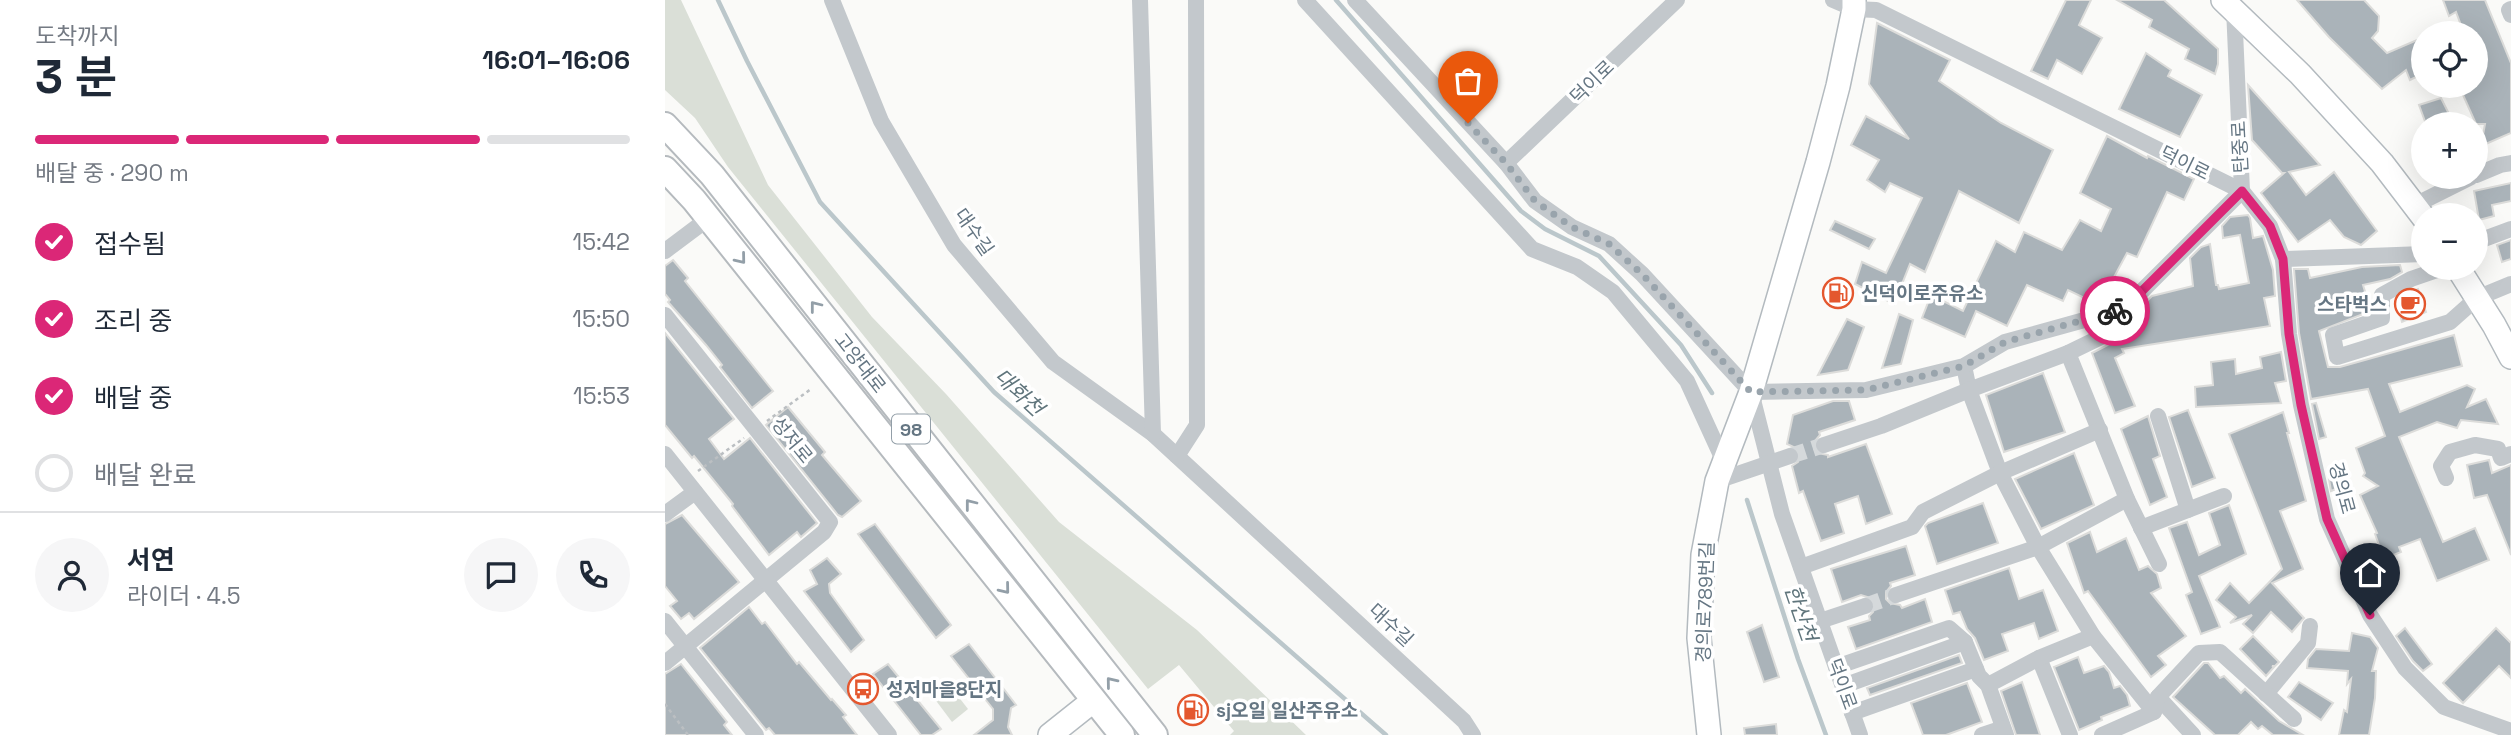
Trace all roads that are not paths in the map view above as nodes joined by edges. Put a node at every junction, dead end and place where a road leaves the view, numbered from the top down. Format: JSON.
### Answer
{"nodes":[{"id":1,"x":832,"y":0,"type":"edge"},
{"id":2,"x":1140,"y":0,"type":"edge"},
{"id":3,"x":1196,"y":0,"type":"edge"},
{"id":4,"x":1305,"y":0,"type":"edge"},
{"id":5,"x":1355,"y":0,"type":"edge"},
{"id":6,"x":1678,"y":0,"type":"edge"},
{"id":7,"x":1847,"y":3,"type":"edge"},
{"id":8,"x":2233,"y":3,"type":"edge"},
{"id":9,"x":2511,"y":9,"type":"edge"},
{"id":10,"x":2511,"y":15,"type":"edge"},
{"id":11,"x":665,"y":125,"type":"edge"},
{"id":12,"x":1506,"y":163,"type":"junction"},
{"id":13,"x":2511,"y":163,"type":"edge"},
{"id":14,"x":665,"y":169,"type":"edge"},
{"id":15,"x":2488,"y":170,"type":"edge"},
{"id":16,"x":2453,"y":189,"type":"edge"},
{"id":17,"x":2242,"y":191,"type":"junction"},
{"id":18,"x":2413,"y":203,"type":"edge"},
{"id":19,"x":2431,"y":203,"type":"edge"},
{"id":20,"x":709,"y":218,"type":"junction"},
{"id":21,"x":2511,"y":229,"type":"edge"},
{"id":22,"x":2488,"y":238,"type":"edge"},
{"id":23,"x":665,"y":251,"type":"edge"},
{"id":24,"x":2411,"y":254,"type":"edge"},
{"id":25,"x":2283,"y":259,"type":"junction"},
{"id":26,"x":2411,"y":279,"type":"edge"},
{"id":27,"x":2466,"y":280,"type":"edge"},
{"id":28,"x":2511,"y":284,"type":"edge"},
{"id":29,"x":2477,"y":298,"type":"junction"},
{"id":30,"x":2124,"y":309,"type":"junction"},
{"id":31,"x":665,"y":315,"type":"edge"},
{"id":32,"x":2509,"y":349,"type":"edge"},
{"id":33,"x":2068,"y":354,"type":"junction"},
{"id":34,"x":1964,"y":366,"type":"junction"},
{"id":35,"x":1969,"y":390,"type":"junction"},
{"id":36,"x":1751,"y":392,"type":"junction"},
{"id":37,"x":2158,"y":416,"type":"dead end"},
{"id":38,"x":2100,"y":430,"type":"junction"},
{"id":39,"x":1153,"y":434,"type":"junction"},
{"id":40,"x":1824,"y":445,"type":"tunnel mouth"},
{"id":41,"x":665,"y":454,"type":"edge"},
{"id":42,"x":2511,"y":454,"type":"edge"},
{"id":43,"x":1177,"y":456,"type":"junction"},
{"id":44,"x":1790,"y":456,"type":"tunnel mouth"},
{"id":45,"x":1769,"y":463,"type":"junction"},
{"id":46,"x":1721,"y":471,"type":"junction"},
{"id":47,"x":2000,"y":473,"type":"junction"},
{"id":48,"x":2446,"y":478,"type":"dead end"},
{"id":49,"x":695,"y":492,"type":"junction"},
{"id":50,"x":2224,"y":496,"type":"dead end"},
{"id":51,"x":2127,"y":499,"type":"junction"},
{"id":52,"x":2188,"y":510,"type":"junction"},
{"id":53,"x":665,"y":514,"type":"edge"},
{"id":54,"x":2141,"y":528,"type":"junction"},
{"id":55,"x":2038,"y":547,"type":"junction"},
{"id":56,"x":2159,"y":564,"type":"dead end"},
{"id":57,"x":1801,"y":567,"type":"junction"},
{"id":58,"x":765,"y":582,"type":"junction"},
{"id":59,"x":1896,"y":595,"type":"tunnel mouth"},
{"id":60,"x":1865,"y":606,"type":"tunnel mouth"},
{"id":61,"x":665,"y":621,"type":"edge"},
{"id":62,"x":1820,"y":621,"type":"junction"},
{"id":63,"x":2310,"y":625,"type":"dead end"},
{"id":64,"x":2093,"y":636,"type":"junction"},
{"id":65,"x":1965,"y":642,"type":"junction"},
{"id":66,"x":685,"y":647,"type":"junction"},
{"id":67,"x":2039,"y":658,"type":"junction"},
{"id":68,"x":665,"y":663,"type":"edge"},
{"id":69,"x":1836,"y":667,"type":"junction"},
{"id":70,"x":1976,"y":668,"type":"junction"},
{"id":71,"x":1988,"y":685,"type":"junction"},
{"id":72,"x":1843,"y":686,"type":"junction"},
{"id":73,"x":2266,"y":694,"type":"junction"},
{"id":74,"x":1094,"y":700,"type":"junction"},
{"id":75,"x":2156,"y":705,"type":"junction"},
{"id":76,"x":1852,"y":713,"type":"junction"},
{"id":77,"x":2294,"y":719,"type":"dead end"},
{"id":78,"x":2004,"y":731,"type":"edge"},
{"id":79,"x":2511,"y":731,"type":"edge"},
{"id":80,"x":756,"y":735,"type":"edge"},
{"id":81,"x":889,"y":735,"type":"edge"},
{"id":82,"x":1050,"y":735,"type":"edge"},
{"id":83,"x":1122,"y":735,"type":"edge"},
{"id":84,"x":1155,"y":735,"type":"edge"},
{"id":85,"x":1473,"y":735,"type":"edge"},
{"id":86,"x":1709,"y":735,"type":"edge"},
{"id":87,"x":1860,"y":735,"type":"edge"},
{"id":88,"x":1983,"y":735,"type":"edge"},
{"id":89,"x":2070,"y":735,"type":"edge"},
{"id":90,"x":2102,"y":735,"type":"edge"},
{"id":91,"x":2193,"y":735,"type":"edge"}],
"edges":[{"from":1,"to":39,"type":"street","name":"대수길"},
{"from":2,"to":39,"type":"street"},
{"from":3,"to":43,"type":"street"},
{"from":4,"to":46,"type":"street"},
{"from":5,"to":12,"type":"street","name":"덕이로"},
{"from":6,"to":12,"type":"street","name":"덕이로"},
{"from":7,"to":17,"type":"street","name":"덕이로"},
{"from":7,"to":36,"type":"main road","name":"덕이로"},
{"from":8,"to":17,"type":"street","name":"탄중로"},
{"from":8,"to":18,"type":"main road","name":"탄중로"},
{"from":9,"to":10,"type":"street"},
{"from":84,"to":11,"type":"main road","name":"고양대로","number":"98","one_way":true},
{"from":12,"to":36,"type":"street","name":"덕이로"},
{"from":13,"to":15,"type":"street"},
{"from":14,"to":20,"type":"main road","name":"고양대로","number":"98"},
{"from":16,"to":19,"type":"street"},
{"from":17,"to":25,"type":"street","name":"탄중로"},
{"from":17,"to":30,"type":"street"},
{"from":20,"to":23,"type":"street"},
{"from":20,"to":74,"type":"main road","name":"고양대로","number":"98","one_way":true},
{"from":21,"to":22,"type":"street"},
{"from":24,"to":25,"type":"street"},
{"from":25,"to":79,"type":"street","name":"경의로"},
{"from":26,"to":29,"type":"street"},
{"from":27,"to":29,"type":"main road"},
{"from":28,"to":29,"type":"street"},
{"from":29,"to":32,"type":"main road"},
{"from":30,"to":33,"type":"street"},
{"from":30,"to":34,"type":"street"},
{"from":31,"to":58,"type":"street","name":"성저로"},
{"from":33,"to":35,"type":"street"},
{"from":33,"to":38,"type":"street"},
{"from":34,"to":35,"type":"street"},
{"from":34,"to":36,"type":"street"},
{"from":35,"to":40,"type":"street"},
{"from":35,"to":47,"type":"street"},
{"from":36,"to":45,"type":"street","name":"덕이로"},
{"from":36,"to":46,"type":"main road","name":"경의로789번길"},
{"from":37,"to":52,"type":"street"},
{"from":38,"to":47,"type":"street"},
{"from":38,"to":51,"type":"street"},
{"from":39,"to":43,"type":"street","name":"대수길"},
{"from":41,"to":49,"type":"street"},
{"from":42,"to":48,"type":"street"},
{"from":43,"to":85,"type":"street","name":"대수길"},
{"from":44,"to":45,"type":"street"},
{"from":45,"to":46,"type":"street"},
{"from":45,"to":57,"type":"street","name":"덕이로"},
{"from":46,"to":86,"type":"main road","name":"경의로789번길"},
{"from":47,"to":55,"type":"street"},
{"from":47,"to":57,"type":"street"},
{"from":49,"to":53,"type":"street"},
{"from":49,"to":58,"type":"street"},
{"from":50,"to":52,"type":"street"},
{"from":51,"to":54,"type":"street"},
{"from":51,"to":55,"type":"street"},
{"from":52,"to":54,"type":"street"},
{"from":54,"to":56,"type":"street"},
{"from":55,"to":59,"type":"street"},
{"from":55,"to":64,"type":"street"},
{"from":57,"to":62,"type":"street","name":"덕이로"},
{"from":58,"to":66,"type":"street"},
{"from":58,"to":81,"type":"street"},
{"from":60,"to":62,"type":"street"},
{"from":61,"to":66,"type":"street"},
{"from":62,"to":69,"type":"street","name":"덕이로"},
{"from":63,"to":73,"type":"street"},
{"from":64,"to":67,"type":"street"},
{"from":64,"to":75,"type":"street"},
{"from":65,"to":69,"type":"street"},
{"from":65,"to":70,"type":"street"},
{"from":65,"to":72,"type":"street"},
{"from":66,"to":68,"type":"street"},
{"from":66,"to":80,"type":"street"},
{"from":67,"to":71,"type":"street"},
{"from":67,"to":89,"type":"street"},
{"from":69,"to":72,"type":"street","name":"덕이로"},
{"from":70,"to":71,"type":"street"},
{"from":70,"to":76,"type":"street"},
{"from":71,"to":78,"type":"street"},
{"from":72,"to":76,"type":"street","name":"덕이로"},
{"from":73,"to":75,"type":"street"},
{"from":73,"to":77,"type":"street"},
{"from":74,"to":82,"type":"main road"},
{"from":74,"to":83,"type":"main road","name":"고양대로","number":"98"},
{"from":75,"to":90,"type":"street"},
{"from":75,"to":91,"type":"street"},
{"from":76,"to":87,"type":"street","name":"덕이로"},
{"from":78,"to":88,"type":"street"}]}
